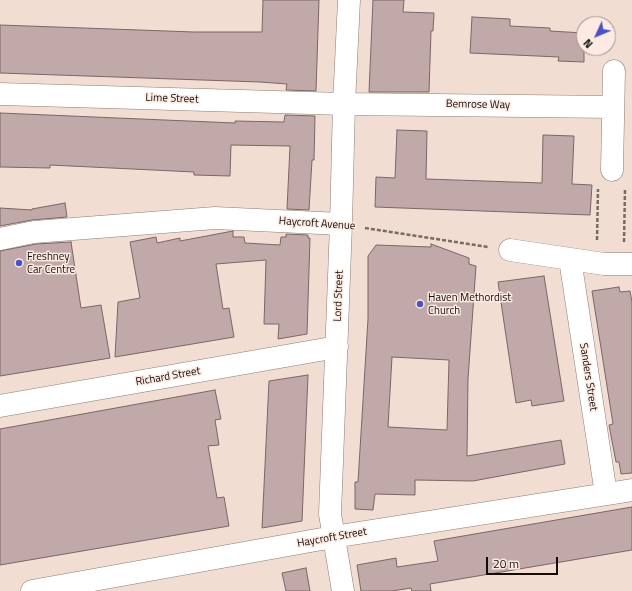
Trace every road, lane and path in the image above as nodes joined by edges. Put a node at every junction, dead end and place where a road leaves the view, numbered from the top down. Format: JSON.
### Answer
{"nodes":[{"id":1,"x":349,"y":0,"type":"edge"},
{"id":2,"x":614,"y":71,"type":"dead end"},
{"id":3,"x":0,"y":94,"type":"edge"},
{"id":4,"x":344,"y":104,"type":"junction"},
{"id":5,"x":613,"y":107,"type":"junction"},
{"id":6,"x":612,"y":170,"type":"junction"},
{"id":7,"x":341,"y":224,"type":"junction"},
{"id":8,"x":0,"y":239,"type":"edge"},
{"id":9,"x":510,"y":250,"type":"joint"},
{"id":10,"x":570,"y":259,"type":"junction"},
{"id":11,"x":596,"y":264,"type":"junction"},
{"id":12,"x":628,"y":264,"type":"edge"},
{"id":13,"x":337,"y":347,"type":"junction"},
{"id":14,"x":0,"y":406,"type":"edge"},
{"id":15,"x":632,"y":490,"type":"edge"},
{"id":16,"x":606,"y":494,"type":"junction"},
{"id":17,"x":333,"y":537,"type":"junction"},
{"id":18,"x":32,"y":591,"type":"edge"},
{"id":19,"x":343,"y":591,"type":"edge"}],
"edges":[{"from":1,"to":4,"type":"street","name":"Lord Street"},
{"from":2,"to":5,"type":"street"},
{"from":3,"to":4,"type":"street","name":"Lime Street"},
{"from":4,"to":5,"type":"street","name":"Bemrose Way"},
{"from":4,"to":7,"type":"street","name":"Lord Street"},
{"from":5,"to":6,"type":"street"},
{"from":6,"to":11,"type":"path"},
{"from":6,"to":12,"type":"path"},
{"from":7,"to":8,"type":"street","name":"Haycroft Avenue"},
{"from":7,"to":9,"type":"path","name":"Haycroft Avenue"},
{"from":7,"to":13,"type":"street","name":"Lord Street"},
{"from":9,"to":10,"type":"street"},
{"from":10,"to":11,"type":"street"},
{"from":10,"to":16,"type":"street","name":"Sanders Street"},
{"from":11,"to":12,"type":"street"},
{"from":13,"to":14,"type":"street","name":"Richard Street"},
{"from":13,"to":17,"type":"street","name":"Lord Street"},
{"from":15,"to":16,"type":"street","name":"Haycroft Street"},
{"from":16,"to":17,"type":"street","name":"Haycroft Street"},
{"from":17,"to":18,"type":"street","name":"Haycroft Street"},
{"from":17,"to":19,"type":"street","name":"Lord Street"}]}
